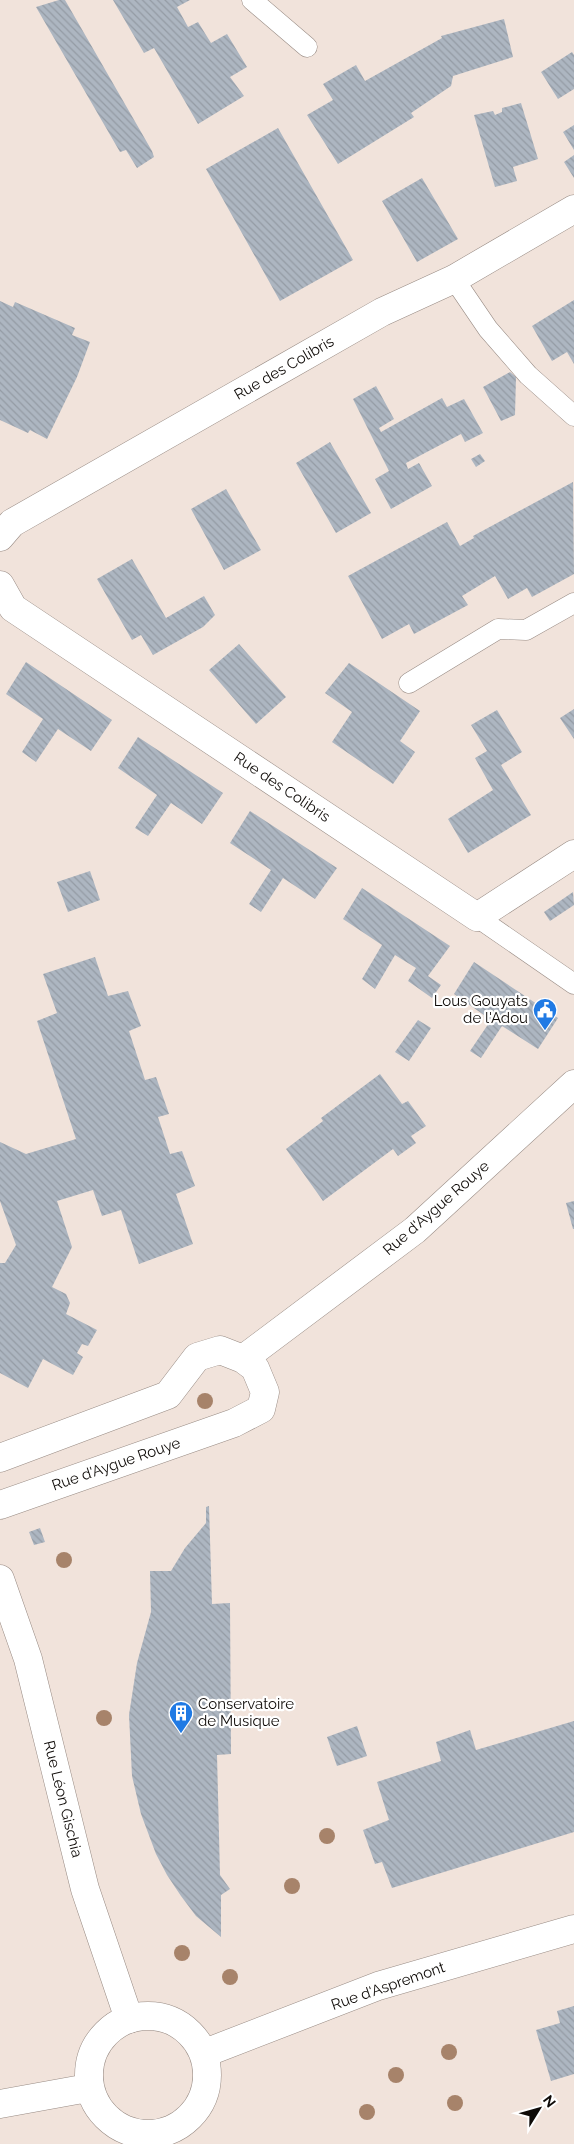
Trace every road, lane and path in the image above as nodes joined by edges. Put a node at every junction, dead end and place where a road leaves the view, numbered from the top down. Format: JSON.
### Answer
{"nodes":[{"id":1,"x":252,"y":0,"type":"edge"},
{"id":2,"x":307,"y":47,"type":"dead end"},
{"id":3,"x":574,"y":209,"type":"edge"},
{"id":4,"x":454,"y":279,"type":"junction"},
{"id":5,"x":574,"y":416,"type":"edge"},
{"id":6,"x":0,"y":537,"type":"edge"},
{"id":7,"x":0,"y":585,"type":"edge"},
{"id":8,"x":574,"y":602,"type":"edge"},
{"id":9,"x":409,"y":683,"type":"dead end"},
{"id":10,"x":574,"y":854,"type":"edge"},
{"id":11,"x":477,"y":917,"type":"junction"},
{"id":12,"x":574,"y":984,"type":"edge"},
{"id":13,"x":574,"y":1084,"type":"edge"},
{"id":14,"x":243,"y":1359,"type":"junction"},
{"id":15,"x":0,"y":1458,"type":"edge"},
{"id":16,"x":0,"y":1505,"type":"edge"},
{"id":17,"x":0,"y":1579,"type":"edge"},
{"id":18,"x":574,"y":1929,"type":"edge"},
{"id":19,"x":129,"y":2019,"type":"junction"},
{"id":20,"x":205,"y":2053,"type":"junction"},
{"id":21,"x":88,"y":2088,"type":"junction"},
{"id":22,"x":0,"y":2104,"type":"edge"}],
"edges":[{"from":1,"to":2,"type":"lane"},
{"from":3,"to":4,"type":"street","name":"Rue des Colibris"},
{"from":4,"to":5,"type":"lane"},
{"from":4,"to":6,"type":"street","name":"Rue des Colibris"},
{"from":7,"to":11,"type":"street","name":"Rue des Colibris"},
{"from":8,"to":9,"type":"lane"},
{"from":10,"to":11,"type":"street"},
{"from":11,"to":12,"type":"lane"},
{"from":13,"to":14,"type":"street","name":"Rue d'Aygue Rouye"},
{"from":14,"to":15,"type":"street","name":"Rue d'Aygue Rouye"},
{"from":14,"to":16,"type":"street","name":"Rue d'Aygue Rouye"},
{"from":17,"to":19,"type":"street","name":"Rue Léon Gischia"},
{"from":18,"to":20,"type":"street","name":"Rue d'Aspremont"},
{"from":19,"to":20,"type":"street"},
{"from":19,"to":21,"type":"street"},
{"from":20,"to":21,"type":"street"},
{"from":21,"to":22,"type":"street"}]}
